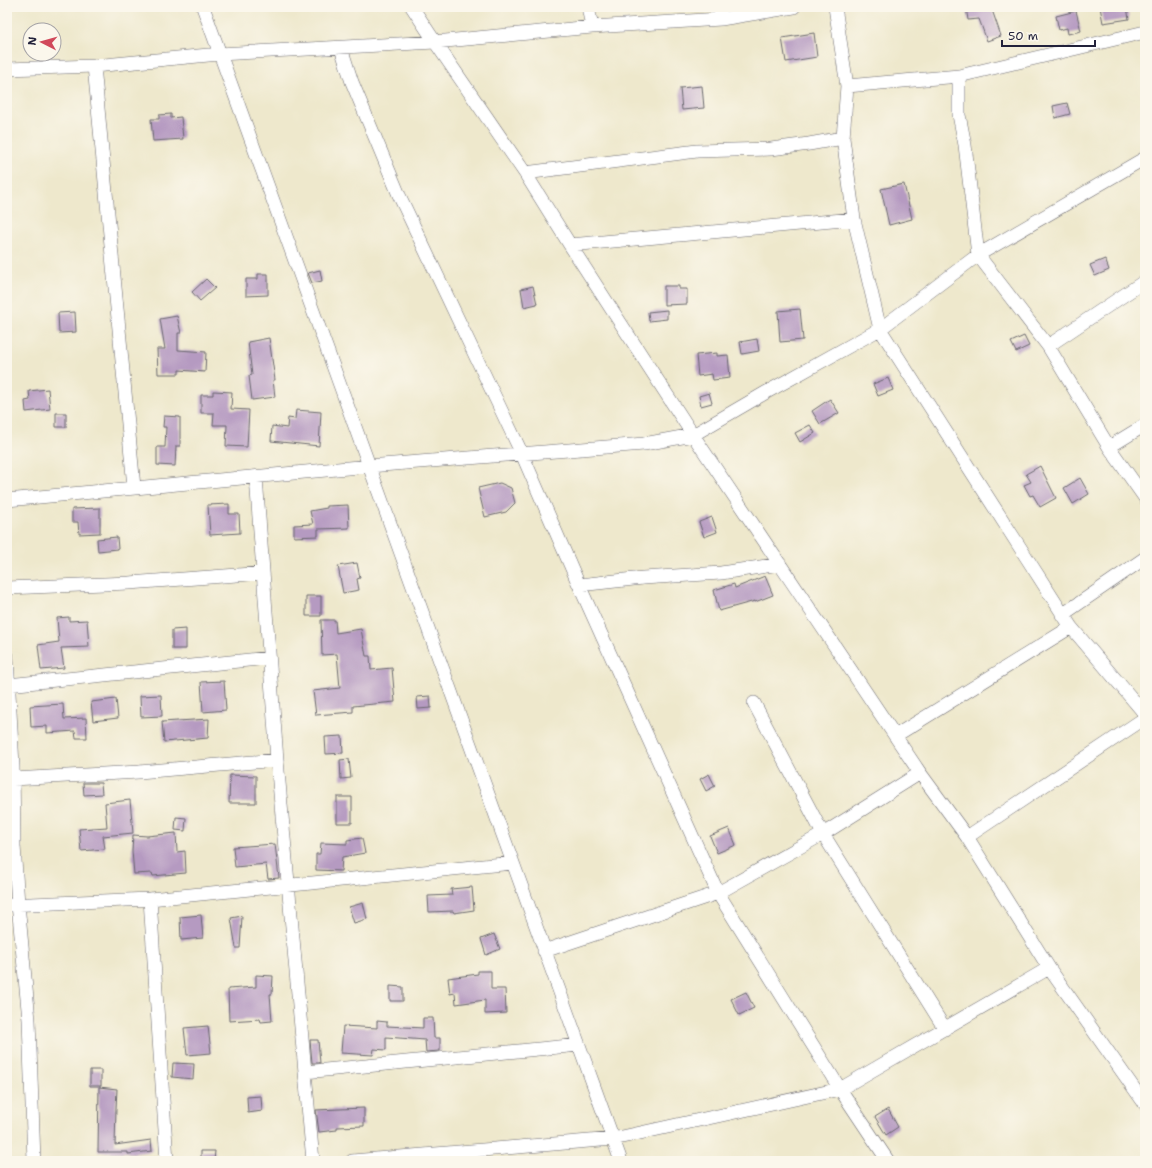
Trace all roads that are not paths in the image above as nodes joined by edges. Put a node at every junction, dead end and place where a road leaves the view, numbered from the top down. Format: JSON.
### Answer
{"nodes":[{"id":1,"x":203,"y":7,"type":"edge"},
{"id":2,"x":412,"y":7,"type":"edge"},
{"id":3,"x":588,"y":7,"type":"edge"},
{"id":4,"x":794,"y":7,"type":"edge"},
{"id":5,"x":835,"y":7,"type":"edge"},
{"id":6,"x":721,"y":13,"type":"edge"},
{"id":7,"x":592,"y":28,"type":"junction"},
{"id":8,"x":1145,"y":32,"type":"edge"},
{"id":9,"x":435,"y":42,"type":"junction"},
{"id":10,"x":341,"y":48,"type":"junction"},
{"id":11,"x":220,"y":54,"type":"junction"},
{"id":12,"x":94,"y":66,"type":"junction"},
{"id":13,"x":7,"y":69,"type":"edge"},
{"id":14,"x":959,"y":76,"type":"junction"},
{"id":15,"x":847,"y":86,"type":"junction"},
{"id":16,"x":843,"y":138,"type":"junction"},
{"id":17,"x":1145,"y":158,"type":"edge"},
{"id":18,"x":525,"y":173,"type":"junction"},
{"id":19,"x":854,"y":219,"type":"junction"},
{"id":20,"x":570,"y":245,"type":"junction"},
{"id":21,"x":978,"y":255,"type":"junction"},
{"id":22,"x":1145,"y":281,"type":"edge"},
{"id":23,"x":880,"y":329,"type":"junction"},
{"id":24,"x":1048,"y":346,"type":"junction"},
{"id":25,"x":1145,"y":425,"type":"edge"},
{"id":26,"x":694,"y":435,"type":"junction"},
{"id":27,"x":1109,"y":447,"type":"junction"},
{"id":28,"x":522,"y":454,"type":"junction"},
{"id":29,"x":369,"y":466,"type":"junction"},
{"id":30,"x":256,"y":477,"type":"junction"},
{"id":31,"x":134,"y":487,"type":"junction"},
{"id":32,"x":1145,"y":498,"type":"edge"},
{"id":33,"x":7,"y":500,"type":"edge"},
{"id":34,"x":1145,"y":558,"type":"edge"},
{"id":35,"x":780,"y":564,"type":"junction"},
{"id":36,"x":263,"y":574,"type":"junction"},
{"id":37,"x":579,"y":585,"type":"junction"},
{"id":38,"x":7,"y":588,"type":"edge"},
{"id":39,"x":1062,"y":615,"type":"junction"},
{"id":40,"x":1070,"y":627,"type":"junction"},
{"id":41,"x":7,"y":657,"type":"edge"},
{"id":42,"x":269,"y":658,"type":"junction"},
{"id":43,"x":8,"y":685,"type":"junction"},
{"id":44,"x":754,"y":703,"type":"dead end"},
{"id":45,"x":1145,"y":714,"type":"edge"},
{"id":46,"x":1145,"y":718,"type":"edge"},
{"id":47,"x":895,"y":736,"type":"junction"},
{"id":48,"x":277,"y":760,"type":"junction"},
{"id":49,"x":11,"y":770,"type":"edge"},
{"id":50,"x":920,"y":773,"type":"junction"},
{"id":51,"x":823,"y":834,"type":"junction"},
{"id":52,"x":967,"y":837,"type":"junction"},
{"id":53,"x":512,"y":863,"type":"junction"},
{"id":54,"x":289,"y":886,"type":"junction"},
{"id":55,"x":718,"y":893,"type":"junction"},
{"id":56,"x":150,"y":899,"type":"junction"},
{"id":57,"x":12,"y":905,"type":"edge"},
{"id":58,"x":544,"y":951,"type":"junction"},
{"id":59,"x":1049,"y":968,"type":"junction"},
{"id":60,"x":945,"y":1029,"type":"junction"},
{"id":61,"x":579,"y":1045,"type":"junction"},
{"id":62,"x":305,"y":1072,"type":"junction"},
{"id":63,"x":840,"y":1089,"type":"junction"},
{"id":64,"x":1145,"y":1104,"type":"edge"},
{"id":65,"x":613,"y":1139,"type":"junction"},
{"id":66,"x":34,"y":1161,"type":"edge"},
{"id":67,"x":167,"y":1161,"type":"edge"},
{"id":68,"x":313,"y":1161,"type":"edge"},
{"id":69,"x":352,"y":1161,"type":"edge"},
{"id":70,"x":621,"y":1161,"type":"edge"},
{"id":71,"x":888,"y":1161,"type":"edge"}],
"edges":[{"from":1,"to":11,"type":"street"},
{"from":2,"to":9,"type":"street"},
{"from":3,"to":7,"type":"street"},
{"from":4,"to":6,"type":"street"},
{"from":5,"to":15,"type":"street"},
{"from":6,"to":7,"type":"street"},
{"from":7,"to":9,"type":"street"},
{"from":8,"to":14,"type":"street"},
{"from":9,"to":10,"type":"street"},
{"from":9,"to":18,"type":"street"},
{"from":10,"to":11,"type":"street"},
{"from":10,"to":28,"type":"street"},
{"from":11,"to":12,"type":"street"},
{"from":11,"to":29,"type":"street"},
{"from":12,"to":13,"type":"street"},
{"from":12,"to":31,"type":"street"},
{"from":14,"to":15,"type":"street"},
{"from":14,"to":21,"type":"street"},
{"from":15,"to":16,"type":"street"},
{"from":16,"to":18,"type":"street"},
{"from":16,"to":19,"type":"street"},
{"from":17,"to":21,"type":"street"},
{"from":18,"to":20,"type":"street"},
{"from":19,"to":20,"type":"street"},
{"from":19,"to":23,"type":"street"},
{"from":20,"to":26,"type":"street"},
{"from":21,"to":23,"type":"street"},
{"from":21,"to":24,"type":"street"},
{"from":22,"to":24,"type":"street"},
{"from":23,"to":26,"type":"street"},
{"from":23,"to":39,"type":"street"},
{"from":24,"to":27,"type":"street"},
{"from":25,"to":27,"type":"street"},
{"from":26,"to":28,"type":"street"},
{"from":26,"to":35,"type":"street"},
{"from":27,"to":32,"type":"street"},
{"from":28,"to":29,"type":"street"},
{"from":28,"to":37,"type":"street"},
{"from":29,"to":30,"type":"street"},
{"from":29,"to":53,"type":"street"},
{"from":30,"to":31,"type":"street"},
{"from":30,"to":36,"type":"street"},
{"from":31,"to":33,"type":"street"},
{"from":34,"to":39,"type":"street"},
{"from":35,"to":37,"type":"street"},
{"from":35,"to":47,"type":"street"},
{"from":36,"to":38,"type":"street"},
{"from":36,"to":42,"type":"street"},
{"from":37,"to":55,"type":"street"},
{"from":39,"to":40,"type":"street"},
{"from":40,"to":45,"type":"street"},
{"from":40,"to":47,"type":"street"},
{"from":41,"to":43,"type":"street"},
{"from":42,"to":43,"type":"street"},
{"from":42,"to":48,"type":"street"},
{"from":43,"to":49,"type":"street"},
{"from":44,"to":51,"type":"street"},
{"from":46,"to":52,"type":"street"},
{"from":47,"to":50,"type":"street"},
{"from":48,"to":49,"type":"street"},
{"from":48,"to":54,"type":"street"},
{"from":49,"to":57,"type":"street"},
{"from":50,"to":51,"type":"street"},
{"from":50,"to":52,"type":"street"},
{"from":51,"to":55,"type":"street"},
{"from":51,"to":60,"type":"street"},
{"from":52,"to":59,"type":"street"},
{"from":53,"to":54,"type":"street"},
{"from":53,"to":58,"type":"street"},
{"from":54,"to":56,"type":"street"},
{"from":54,"to":62,"type":"street"},
{"from":55,"to":58,"type":"street"},
{"from":55,"to":63,"type":"street"},
{"from":56,"to":57,"type":"street"},
{"from":56,"to":67,"type":"street"},
{"from":57,"to":66,"type":"street"},
{"from":58,"to":61,"type":"street"},
{"from":59,"to":60,"type":"street"},
{"from":59,"to":64,"type":"street"},
{"from":60,"to":63,"type":"street"},
{"from":61,"to":62,"type":"street"},
{"from":61,"to":65,"type":"street"},
{"from":62,"to":68,"type":"street"},
{"from":63,"to":65,"type":"street"},
{"from":63,"to":71,"type":"street"},
{"from":65,"to":69,"type":"street"},
{"from":65,"to":70,"type":"street"}]}
